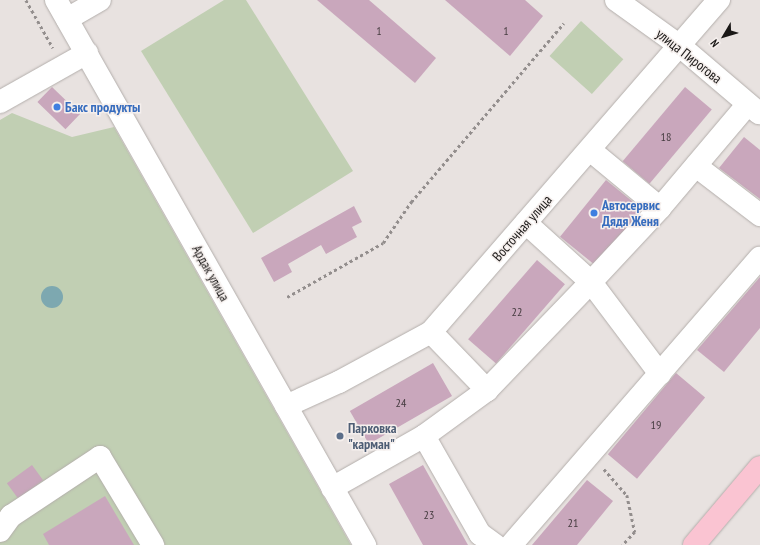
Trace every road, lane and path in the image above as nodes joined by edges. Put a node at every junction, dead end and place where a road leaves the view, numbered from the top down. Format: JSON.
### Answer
{"nodes":[{"id":1,"x":26,"y":0,"type":"edge"},
{"id":2,"x":56,"y":0,"type":"edge"},
{"id":3,"x":100,"y":0,"type":"edge"},
{"id":4,"x":616,"y":0,"type":"edge"},
{"id":5,"x":719,"y":0,"type":"edge"},
{"id":6,"x":67,"y":19,"type":"junction"},
{"id":7,"x":564,"y":23,"type":"dead end"},
{"id":8,"x":680,"y":46,"type":"junction"},
{"id":9,"x":87,"y":53,"type":"junction"},
{"id":10,"x":63,"y":66,"type":"junction"},
{"id":11,"x":0,"y":102,"type":"edge"},
{"id":12,"x":754,"y":109,"type":"edge"},
{"id":13,"x":590,"y":150,"type":"junction"},
{"id":14,"x":696,"y":166,"type":"junction"},
{"id":15,"x":660,"y":208,"type":"junction"},
{"id":16,"x":760,"y":215,"type":"edge"},
{"id":17,"x":526,"y":223,"type":"junction"},
{"id":18,"x":760,"y":258,"type":"edge"},
{"id":19,"x":591,"y":282,"type":"junction"},
{"id":20,"x":287,"y":297,"type":"dead end"},
{"id":21,"x":431,"y":332,"type":"junction"},
{"id":22,"x":660,"y":374,"type":"junction"},
{"id":23,"x":487,"y":390,"type":"junction"},
{"id":24,"x":286,"y":406,"type":"junction"},
{"id":25,"x":424,"y":436,"type":"junction"},
{"id":26,"x":590,"y":454,"type":"junction"},
{"id":27,"x":760,"y":467,"type":"edge"},
{"id":28,"x":332,"y":488,"type":"junction"},
{"id":29,"x":0,"y":531,"type":"edge"},
{"id":30,"x":153,"y":545,"type":"edge"},
{"id":31,"x":366,"y":545,"type":"edge"},
{"id":32,"x":495,"y":545,"type":"edge"},
{"id":33,"x":511,"y":545,"type":"edge"},
{"id":34,"x":623,"y":545,"type":"edge"},
{"id":35,"x":694,"y":545,"type":"edge"}],
"edges":[{"from":1,"to":10,"type":"path"},
{"from":2,"to":6,"type":"street","name":"Ардак улица"},
{"from":3,"to":6,"type":"street"},
{"from":4,"to":8,"type":"street","name":"улица Пирогова"},
{"from":5,"to":8,"type":"street","name":"Восточная улица"},
{"from":6,"to":9,"type":"street","name":"Ардак улица"},
{"from":7,"to":20,"type":"path"},
{"from":8,"to":12,"type":"street","name":"улица Пирогова"},
{"from":8,"to":13,"type":"street","name":"Восточная улица"},
{"from":9,"to":10,"type":"street"},
{"from":9,"to":24,"type":"street","name":"Ардак улица"},
{"from":10,"to":11,"type":"street"},
{"from":12,"to":14,"type":"street"},
{"from":13,"to":15,"type":"street"},
{"from":13,"to":17,"type":"street","name":"Восточная улица"},
{"from":14,"to":15,"type":"street"},
{"from":14,"to":16,"type":"street"},
{"from":15,"to":19,"type":"street"},
{"from":17,"to":19,"type":"street"},
{"from":17,"to":21,"type":"street","name":"Восточная улица"},
{"from":18,"to":22,"type":"street"},
{"from":19,"to":22,"type":"street"},
{"from":19,"to":23,"type":"street"},
{"from":21,"to":23,"type":"street"},
{"from":21,"to":24,"type":"street","name":"Восточная улица"},
{"from":22,"to":26,"type":"street"},
{"from":23,"to":25,"type":"street"},
{"from":24,"to":28,"type":"street","name":"Ардак улица"},
{"from":25,"to":28,"type":"street"},
{"from":25,"to":32,"type":"street"},
{"from":26,"to":33,"type":"street"},
{"from":26,"to":34,"type":"path"},
{"from":27,"to":35,"type":"main road"},
{"from":28,"to":31,"type":"street","name":"Ардак улица"},
{"from":29,"to":30,"type":"street"}]}
